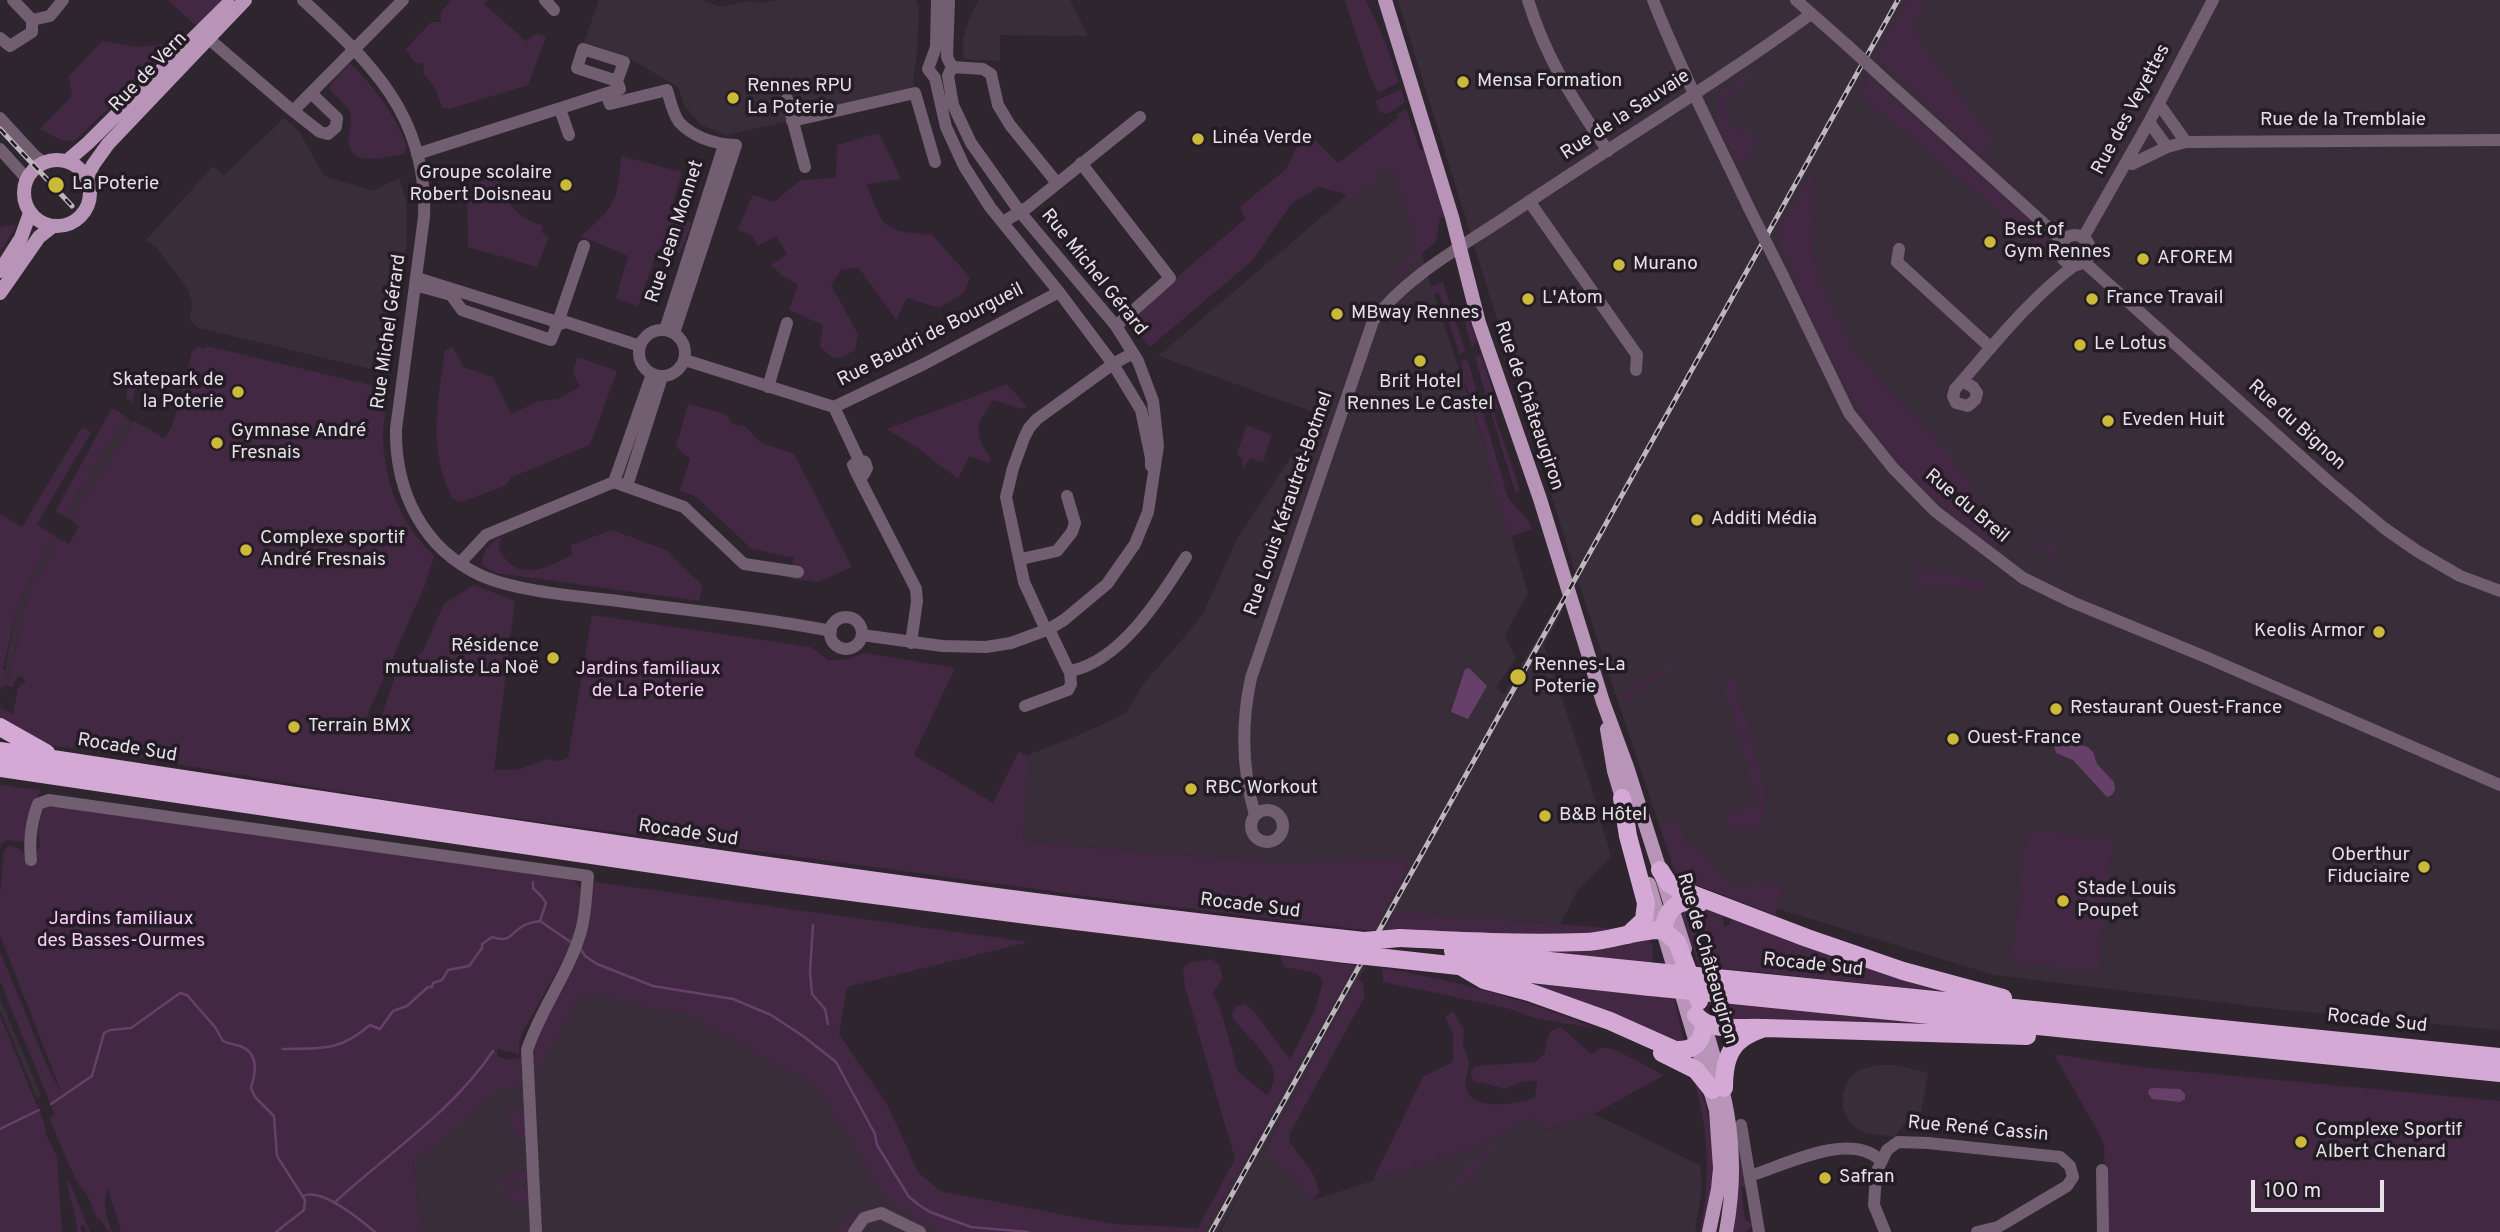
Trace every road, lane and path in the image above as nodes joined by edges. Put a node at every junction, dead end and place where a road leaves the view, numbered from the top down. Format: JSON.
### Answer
{"nodes":[{"id":1,"x":13,"y":0,"type":"edge"},
{"id":2,"x":62,"y":0,"type":"edge"},
{"id":3,"x":232,"y":0,"type":"edge"},
{"id":4,"x":245,"y":0,"type":"edge"},
{"id":5,"x":303,"y":0,"type":"edge"},
{"id":6,"x":403,"y":0,"type":"edge"},
{"id":7,"x":937,"y":0,"type":"edge"},
{"id":8,"x":949,"y":0,"type":"edge"},
{"id":9,"x":1376,"y":0,"type":"edge"},
{"id":10,"x":1385,"y":0,"type":"edge"},
{"id":11,"x":1528,"y":0,"type":"edge"},
{"id":12,"x":1796,"y":0,"type":"edge"},
{"id":13,"x":2213,"y":0,"type":"edge"},
{"id":14,"x":1654,"y":1,"type":"edge"},
{"id":15,"x":1811,"y":14,"type":"junction"},
{"id":16,"x":32,"y":20,"type":"junction"},
{"id":17,"x":0,"y":38,"type":"edge"},
{"id":18,"x":209,"y":39,"type":"junction"},
{"id":19,"x":356,"y":49,"type":"junction"},
{"id":20,"x":943,"y":67,"type":"junction"},
{"id":21,"x":1409,"y":80,"type":"junction"},
{"id":22,"x":617,"y":81,"type":"dead end"},
{"id":23,"x":312,"y":94,"type":"junction"},
{"id":24,"x":606,"y":94,"type":"junction"},
{"id":25,"x":1693,"y":96,"type":"junction"},
{"id":26,"x":787,"y":99,"type":"dead end"},
{"id":27,"x":2158,"y":104,"type":"junction"},
{"id":28,"x":560,"y":109,"type":"junction"},
{"id":29,"x":293,"y":110,"type":"junction"},
{"id":30,"x":1140,"y":117,"type":"dead end"},
{"id":31,"x":0,"y":118,"type":"edge"},
{"id":32,"x":792,"y":121,"type":"junction"},
{"id":33,"x":2149,"y":122,"type":"junction"},
{"id":34,"x":946,"y":127,"type":"junction"},
{"id":35,"x":569,"y":135,"type":"dead end"},
{"id":36,"x":928,"y":135,"type":"junction"},
{"id":37,"x":2500,"y":140,"type":"edge"},
{"id":38,"x":2186,"y":142,"type":"junction"},
{"id":39,"x":2167,"y":147,"type":"junction"},
{"id":40,"x":0,"y":149,"type":"edge"},
{"id":41,"x":1608,"y":151,"type":"junction"},
{"id":42,"x":417,"y":154,"type":"junction"},
{"id":43,"x":66,"y":161,"type":"junction"},
{"id":44,"x":2127,"y":161,"type":"junction"},
{"id":45,"x":935,"y":162,"type":"dead end"},
{"id":46,"x":44,"y":163,"type":"junction"},
{"id":47,"x":1081,"y":163,"type":"junction"},
{"id":48,"x":805,"y":167,"type":"dead end"},
{"id":49,"x":87,"y":178,"type":"junction"},
{"id":50,"x":27,"y":179,"type":"junction"},
{"id":51,"x":1057,"y":183,"type":"junction"},
{"id":52,"x":1529,"y":201,"type":"junction"},
{"id":53,"x":1020,"y":212,"type":"junction"},
{"id":54,"x":30,"y":213,"type":"junction"},
{"id":55,"x":1003,"y":222,"type":"junction"},
{"id":56,"x":52,"y":226,"type":"junction"},
{"id":57,"x":2083,"y":238,"type":"junction"},
{"id":58,"x":584,"y":246,"type":"dead end"},
{"id":59,"x":2061,"y":247,"type":"junction"},
{"id":60,"x":1460,"y":248,"type":"junction"},
{"id":61,"x":1899,"y":249,"type":"dead end"},
{"id":62,"x":2080,"y":264,"type":"junction"},
{"id":63,"x":0,"y":271,"type":"edge"},
{"id":64,"x":416,"y":281,"type":"junction"},
{"id":65,"x":2048,"y":285,"type":"junction"},
{"id":66,"x":1059,"y":292,"type":"junction"},
{"id":67,"x":0,"y":293,"type":"edge"},
{"id":68,"x":788,"y":323,"type":"dead end"},
{"id":69,"x":557,"y":325,"type":"junction"},
{"id":70,"x":1116,"y":326,"type":"junction"},
{"id":71,"x":669,"y":332,"type":"junction"},
{"id":72,"x":640,"y":346,"type":"junction"},
{"id":73,"x":1991,"y":348,"type":"junction"},
{"id":74,"x":1133,"y":353,"type":"junction"},
{"id":75,"x":685,"y":360,"type":"junction"},
{"id":76,"x":1113,"y":364,"type":"junction"},
{"id":77,"x":1636,"y":370,"type":"dead end"},
{"id":78,"x":657,"y":376,"type":"junction"},
{"id":79,"x":1962,"y":381,"type":"dead end"},
{"id":80,"x":768,"y":387,"type":"junction"},
{"id":81,"x":834,"y":407,"type":"junction"},
{"id":82,"x":621,"y":484,"type":"junction"},
{"id":83,"x":1067,"y":496,"type":"dead end"},
{"id":84,"x":1148,"y":512,"type":"junction"},
{"id":85,"x":1186,"y":557,"type":"dead end"},
{"id":86,"x":1021,"y":559,"type":"junction"},
{"id":87,"x":460,"y":563,"type":"junction"},
{"id":88,"x":798,"y":572,"type":"dead end"},
{"id":89,"x":2500,"y":591,"type":"edge"},
{"id":90,"x":1048,"y":629,"type":"junction"},
{"id":91,"x":831,"y":631,"type":"junction"},
{"id":92,"x":862,"y":635,"type":"junction"},
{"id":93,"x":911,"y":643,"type":"junction"},
{"id":94,"x":1070,"y":671,"type":"junction"},
{"id":95,"x":1603,"y":702,"type":"junction"},
{"id":96,"x":1025,"y":706,"type":"dead end"},
{"id":97,"x":0,"y":727,"type":"edge"},
{"id":98,"x":0,"y":751,"type":"edge"},
{"id":99,"x":58,"y":760,"type":"junction"},
{"id":100,"x":0,"y":768,"type":"edge"},
{"id":101,"x":2500,"y":785,"type":"edge"},
{"id":102,"x":1622,"y":798,"type":"junction"},
{"id":103,"x":1255,"y":815,"type":"dead end"},
{"id":104,"x":31,"y":860,"type":"dead end"},
{"id":105,"x":1660,"y":870,"type":"junction"},
{"id":106,"x":1671,"y":908,"type":"junction"},
{"id":107,"x":1724,"y":908,"type":"junction"},
{"id":108,"x":1663,"y":930,"type":"junction"},
{"id":109,"x":1628,"y":935,"type":"junction"},
{"id":110,"x":1355,"y":945,"type":"junction"},
{"id":111,"x":1676,"y":946,"type":"junction"},
{"id":112,"x":1394,"y":947,"type":"junction"},
{"id":113,"x":1462,"y":967,"type":"junction"},
{"id":114,"x":1649,"y":979,"type":"junction"},
{"id":115,"x":1720,"y":986,"type":"junction"},
{"id":116,"x":1699,"y":1002,"type":"junction"},
{"id":117,"x":2052,"y":1011,"type":"junction"},
{"id":118,"x":1589,"y":1013,"type":"junction"},
{"id":119,"x":1704,"y":1023,"type":"junction"},
{"id":120,"x":1765,"y":1028,"type":"junction"},
{"id":121,"x":2124,"y":1035,"type":"junction"},
{"id":122,"x":1698,"y":1045,"type":"junction"},
{"id":123,"x":2500,"y":1057,"type":"edge"},
{"id":124,"x":2500,"y":1073,"type":"edge"},
{"id":125,"x":1718,"y":1089,"type":"junction"},
{"id":126,"x":1741,"y":1125,"type":"dead end"},
{"id":127,"x":1880,"y":1160,"type":"junction"},
{"id":128,"x":2102,"y":1170,"type":"dead end"},
{"id":129,"x":1750,"y":1176,"type":"junction"},
{"id":130,"x":536,"y":1232,"type":"edge"},
{"id":131,"x":854,"y":1232,"type":"edge"},
{"id":132,"x":920,"y":1232,"type":"edge"},
{"id":133,"x":1709,"y":1232,"type":"edge"},
{"id":134,"x":1726,"y":1232,"type":"edge"},
{"id":135,"x":1759,"y":1232,"type":"edge"},
{"id":136,"x":1885,"y":1232,"type":"edge"},
{"id":137,"x":1977,"y":1232,"type":"edge"},
{"id":138,"x":2103,"y":1232,"type":"edge"}],
"edges":[{"from":1,"to":16,"type":"street"},
{"from":2,"to":16,"type":"street"},
{"from":3,"to":43,"type":"main road","name":"Rue de Vern"},
{"from":4,"to":18,"type":"main road","name":"Rue de Vern"},
{"from":5,"to":19,"type":"street","name":"Rue Michel Gérard"},
{"from":6,"to":19,"type":"street"},
{"from":7,"to":20,"type":"street","name":"Rue Michel Gérard"},
{"from":8,"to":20,"type":"street","name":"Rue Michel Gérard"},
{"from":9,"to":21,"type":"main road","name":"Rue de Châteaugiron"},
{"from":10,"to":21,"type":"main road","name":"Rue de Châteaugiron"},
{"from":11,"to":41,"type":"street"},
{"from":12,"to":15,"type":"street"},
{"from":13,"to":27,"type":"street","name":"Rue des Veyettes"},
{"from":14,"to":25,"type":"street","name":"Rue du Breil"},
{"from":15,"to":25,"type":"street","name":"Rue de la Sauvaie"},
{"from":15,"to":59,"type":"street","bridge":true},
{"from":16,"to":17,"type":"street"},
{"from":18,"to":29,"type":"street"},
{"from":18,"to":49,"type":"main road","name":"Rue de Vern"},
{"from":19,"to":23,"type":"street"},
{"from":19,"to":42,"type":"street","name":"Rue Michel Gérard"},
{"from":20,"to":34,"type":"street","name":"Rue Michel Gérard"},
{"from":20,"to":51,"type":"street"},
{"from":20,"to":53,"type":"street","name":"Rue Michel Gérard"},
{"from":21,"to":60,"type":"main road","name":"Rue de Châteaugiron"},
{"from":22,"to":24,"type":"street"},
{"from":23,"to":29,"type":"street"},
{"from":23,"to":29,"type":"street"},
{"from":24,"to":28,"type":"street"},
{"from":24,"to":71,"type":"street","name":"Rue Jean Monnet"},
{"from":25,"to":41,"type":"street","name":"Rue de la Sauvaie"},
{"from":25,"to":101,"type":"street","name":"Rue du Breil","bridge":true},
{"from":26,"to":32,"type":"street"},
{"from":27,"to":33,"type":"street","name":"Rue des Veyettes"},
{"from":27,"to":38,"type":"street"},
{"from":28,"to":35,"type":"street"},
{"from":28,"to":42,"type":"street"},
{"from":30,"to":47,"type":"street"},
{"from":31,"to":46,"type":"street"},
{"from":32,"to":36,"type":"street"},
{"from":32,"to":48,"type":"street"},
{"from":33,"to":39,"type":"street"},
{"from":33,"to":44,"type":"street","name":"Rue des Veyettes"},
{"from":34,"to":36,"type":"street"},
{"from":34,"to":55,"type":"street","name":"Rue Michel Gérard"},
{"from":36,"to":45,"type":"street"},
{"from":37,"to":38,"type":"street","name":"Rue de la Tremblaie"},
{"from":38,"to":39,"type":"street","name":"Rue de la Tremblaie"},
{"from":39,"to":44,"type":"street","name":"Rue de la Tremblaie"},
{"from":40,"to":50,"type":"street"},
{"from":41,"to":52,"type":"street","name":"Rue de la Sauvaie"},
{"from":42,"to":64,"type":"street","name":"Rue Michel Gérard"},
{"from":43,"to":46,"type":"main road"},
{"from":43,"to":49,"type":"main road"},
{"from":44,"to":57,"type":"street","name":"Rue des Veyettes"},
{"from":46,"to":50,"type":"main road"},
{"from":47,"to":51,"type":"street"},
{"from":47,"to":70,"type":"street"},
{"from":49,"to":56,"type":"main road"},
{"from":50,"to":54,"type":"main road"},
{"from":51,"to":53,"type":"street"},
{"from":52,"to":60,"type":"street","name":"Rue de la Sauvaie"},
{"from":52,"to":77,"type":"street"},
{"from":53,"to":55,"type":"street"},
{"from":53,"to":70,"type":"street","name":"Rue Michel Gérard"},
{"from":54,"to":56,"type":"main road"},
{"from":54,"to":63,"type":"main road"},
{"from":55,"to":66,"type":"street","name":"Rue Michel Gérard"},
{"from":56,"to":67,"type":"main road"},
{"from":57,"to":59,"type":"street"},
{"from":57,"to":62,"type":"street"},
{"from":58,"to":69,"type":"street"},
{"from":59,"to":62,"type":"street"},
{"from":59,"to":65,"type":"street"},
{"from":60,"to":95,"type":"main road","name":"Rue de Châteaugiron"},
{"from":60,"to":103,"type":"street","name":"Rue Louis Kérautret-Botmel"},
{"from":61,"to":73,"type":"street"},
{"from":62,"to":65,"type":"street"},
{"from":62,"to":89,"type":"street","name":"Rue du Bignon"},
{"from":64,"to":69,"type":"street"},
{"from":64,"to":69,"type":"street"},
{"from":64,"to":87,"type":"street","name":"Rue Michel Gérard"},
{"from":65,"to":73,"type":"street"},
{"from":66,"to":76,"type":"street","name":"Rue Michel Gérard"},
{"from":66,"to":81,"type":"street","name":"Rue Baudri de Bourgueil"},
{"from":68,"to":80,"type":"street"},
{"from":69,"to":72,"type":"street"},
{"from":70,"to":74,"type":"street","name":"Rue Michel Gérard"},
{"from":71,"to":72,"type":"street","name":"Rue Jean Monnet"},
{"from":71,"to":75,"type":"street","name":"Rue Jean Monnet"},
{"from":72,"to":78,"type":"street"},
{"from":73,"to":79,"type":"street"},
{"from":74,"to":76,"type":"street"},
{"from":74,"to":84,"type":"street","name":"Rue Michel Gérard"},
{"from":75,"to":78,"type":"street"},
{"from":75,"to":80,"type":"street"},
{"from":76,"to":84,"type":"street","name":"Rue Michel Gérard"},
{"from":76,"to":86,"type":"street"},
{"from":78,"to":82,"type":"street"},
{"from":80,"to":81,"type":"street"},
{"from":81,"to":93,"type":"street","name":"Rue Baudri de Bourgueil"},
{"from":82,"to":87,"type":"street"},
{"from":82,"to":88,"type":"street"},
{"from":83,"to":86,"type":"street"},
{"from":84,"to":90,"type":"street","name":"Rue Michel Gérard"},
{"from":85,"to":94,"type":"street"},
{"from":86,"to":90,"type":"street"},
{"from":87,"to":91,"type":"street","name":"Rue Michel Gérard"},
{"from":90,"to":93,"type":"street","name":"Rue Michel Gérard"},
{"from":90,"to":94,"type":"street"},
{"from":91,"to":92,"type":"street"},
{"from":91,"to":92,"type":"street"},
{"from":92,"to":93,"type":"street","name":"Rue Michel Gérard"},
{"from":94,"to":96,"type":"street"},
{"from":95,"to":102,"type":"main road","name":"Rue de Châteaugiron"},
{"from":95,"to":105,"type":"main road","name":"Rue de Châteaugiron"},
{"from":97,"to":99,"type":"highway"},
{"from":98,"to":99,"type":"highway","name":"Rocade Sud"},
{"from":99,"to":110,"type":"highway","name":"Rocade Sud"},
{"from":100,"to":110,"type":"highway","name":"Rocade Sud"},
{"from":102,"to":108,"type":"main road","name":"Rue de Châteaugiron"},
{"from":102,"to":109,"type":"highway"},
{"from":104,"to":130,"type":"street"},
{"from":105,"to":106,"type":"main road","name":"Rue de Châteaugiron"},
{"from":105,"to":107,"type":"highway"},
{"from":106,"to":107,"type":"highway"},
{"from":106,"to":108,"type":"highway"},
{"from":106,"to":111,"type":"main road","name":"Rue de Châteaugiron"},
{"from":107,"to":117,"type":"highway"},
{"from":108,"to":109,"type":"highway"},
{"from":108,"to":111,"type":"main road","name":"Rue de Châteaugiron"},
{"from":108,"to":116,"type":"highway"},
{"from":109,"to":112,"type":"highway"},
{"from":110,"to":112,"type":"highway","name":"Rocade Sud","bridge":true},
{"from":111,"to":116,"type":"main road","name":"Rue de Châteaugiron"},
{"from":111,"to":119,"type":"highway"},
{"from":111,"to":122,"type":"main road","name":"Rue de Châteaugiron"},
{"from":112,"to":113,"type":"highway","name":"Rocade Sud"},
{"from":112,"to":114,"type":"highway","name":"Rocade Sud"},
{"from":113,"to":114,"type":"highway","name":"Rocade Sud"},
{"from":113,"to":118,"type":"highway"},
{"from":114,"to":115,"type":"highway","name":"Rocade Sud","bridge":true},
{"from":115,"to":117,"type":"highway","name":"Rocade Sud"},
{"from":115,"to":121,"type":"highway","name":"Rocade Sud"},
{"from":116,"to":119,"type":"main road","name":"Rue de Châteaugiron"},
{"from":117,"to":123,"type":"highway","name":"Rocade Sud"},
{"from":118,"to":122,"type":"highway"},
{"from":118,"to":125,"type":"highway"},
{"from":119,"to":120,"type":"highway"},
{"from":119,"to":122,"type":"highway"},
{"from":119,"to":125,"type":"main road","name":"Rue de Châteaugiron"},
{"from":120,"to":121,"type":"highway"},
{"from":120,"to":125,"type":"highway"},
{"from":121,"to":124,"type":"highway","name":"Rocade Sud"},
{"from":122,"to":125,"type":"main road","name":"Rue de Châteaugiron"},
{"from":125,"to":133,"type":"main road","name":"Rue de Châteaugiron"},
{"from":125,"to":134,"type":"main road","name":"Rue de Châteaugiron"},
{"from":126,"to":129,"type":"street"},
{"from":127,"to":129,"type":"street"},
{"from":127,"to":136,"type":"street"},
{"from":127,"to":137,"type":"street","name":"Rue René Cassin"},
{"from":128,"to":138,"type":"street"},
{"from":129,"to":135,"type":"street"},
{"from":131,"to":132,"type":"street"}]}
